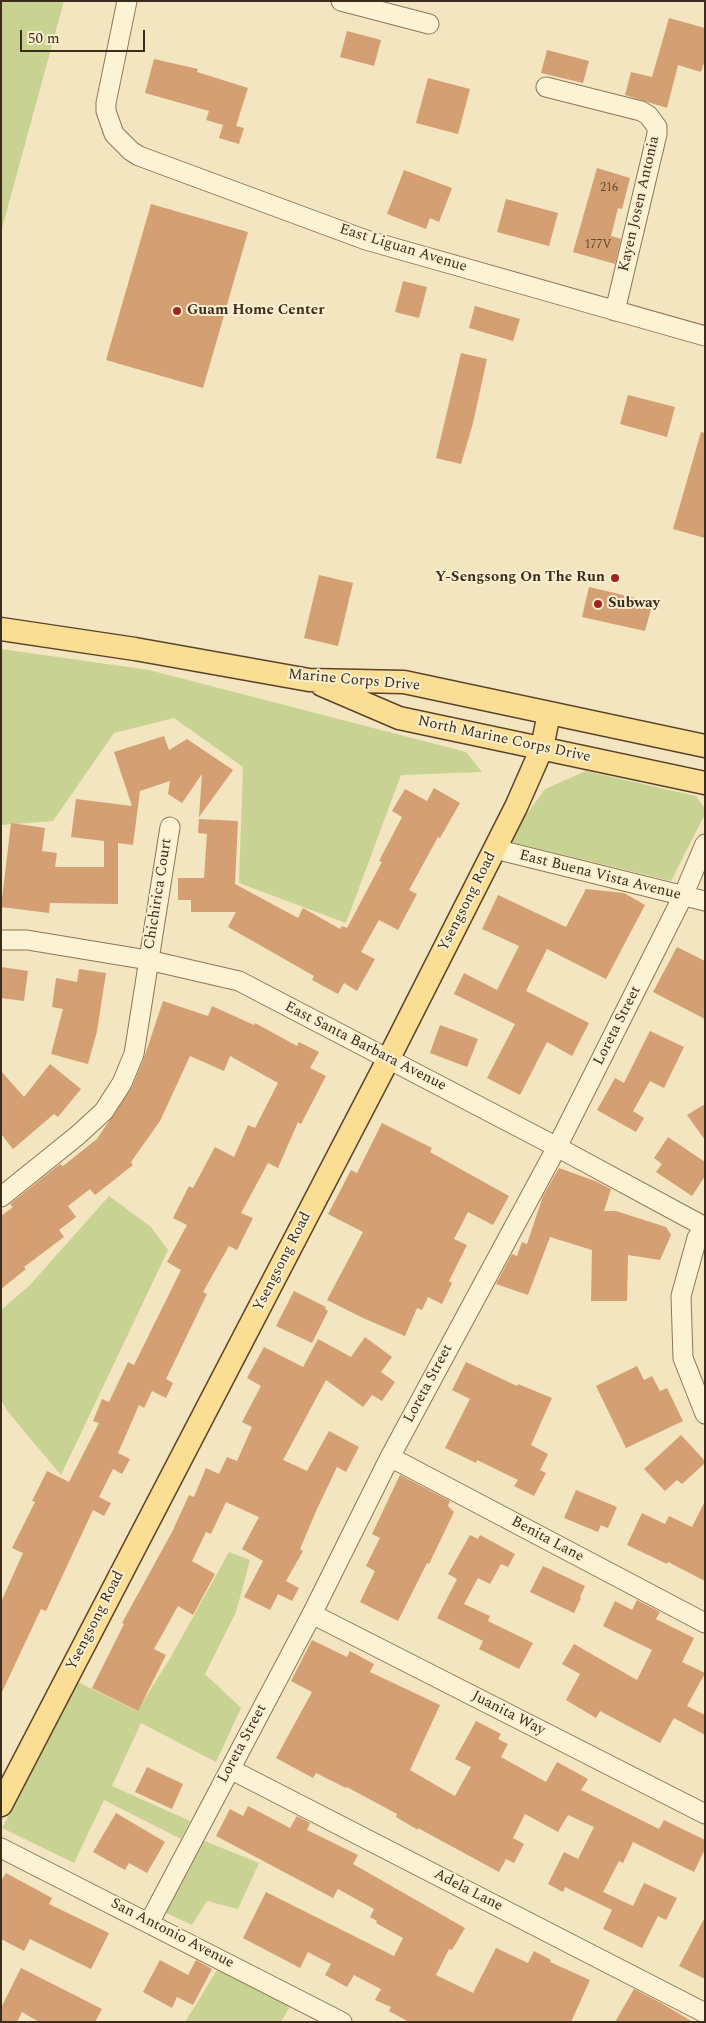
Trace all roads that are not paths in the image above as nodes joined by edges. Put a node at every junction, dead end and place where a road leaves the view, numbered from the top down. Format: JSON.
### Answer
{"nodes":[{"id":1,"x":127,"y":1,"type":"edge"},
{"id":2,"x":342,"y":1,"type":"edge"},
{"id":3,"x":429,"y":24,"type":"dead end"},
{"id":4,"x":546,"y":87,"type":"dead end"},
{"id":5,"x":615,"y":311,"type":"junction"},
{"id":6,"x":705,"y":336,"type":"edge"},
{"id":7,"x":1,"y":629,"type":"edge"},
{"id":8,"x":309,"y":680,"type":"junction"},
{"id":9,"x":549,"y":713,"type":"junction"},
{"id":10,"x":705,"y":746,"type":"edge"},
{"id":11,"x":542,"y":748,"type":"junction"},
{"id":12,"x":705,"y":783,"type":"edge"},
{"id":13,"x":170,"y":828,"type":"dead end"},
{"id":14,"x":705,"y":844,"type":"edge"},
{"id":15,"x":494,"y":850,"type":"junction"},
{"id":16,"x":683,"y":896,"type":"junction"},
{"id":17,"x":705,"y":901,"type":"edge"},
{"id":18,"x":1,"y":940,"type":"edge"},
{"id":19,"x":148,"y":960,"type":"junction"},
{"id":20,"x":389,"y":1058,"type":"junction"},
{"id":21,"x":557,"y":1147,"type":"junction"},
{"id":22,"x":1,"y":1196,"type":"edge"},
{"id":23,"x":705,"y":1226,"type":"edge"},
{"id":24,"x":705,"y":1414,"type":"edge"},
{"id":25,"x":390,"y":1457,"type":"junction"},
{"id":26,"x":312,"y":1614,"type":"junction"},
{"id":27,"x":705,"y":1623,"type":"edge"},
{"id":28,"x":230,"y":1769,"type":"junction"},
{"id":29,"x":1,"y":1804,"type":"edge"},
{"id":30,"x":705,"y":1814,"type":"edge"},
{"id":31,"x":1,"y":1848,"type":"edge"},
{"id":32,"x":150,"y":1923,"type":"junction"},
{"id":33,"x":705,"y":2012,"type":"edge"},
{"id":34,"x":342,"y":2022,"type":"edge"}],
"edges":[{"from":1,"to":5,"type":"street","name":"East Liguan Avenue"},
{"from":2,"to":3,"type":"street"},
{"from":4,"to":5,"type":"street","name":"Kayen Josen Antonia"},
{"from":5,"to":6,"type":"street","name":"East Liguan Avenue"},
{"from":7,"to":8,"type":"main road","name":"Marine Corps Drive"},
{"from":8,"to":9,"type":"main road","name":"Marine Corps Drive"},
{"from":8,"to":11,"type":"main road","name":"North Marine Corps Drive"},
{"from":9,"to":10,"type":"main road","name":"Marine Corps Drive"},
{"from":9,"to":11,"type":"main road","name":"Ysengsong Road"},
{"from":11,"to":12,"type":"main road","name":"North Marine Corps Drive"},
{"from":11,"to":15,"type":"main road","name":"Ysengsong Road"},
{"from":13,"to":19,"type":"street","name":"Chichirica Court"},
{"from":14,"to":16,"type":"street","name":"Loreta Street"},
{"from":15,"to":16,"type":"street","name":"East Buena Vista Avenue"},
{"from":15,"to":20,"type":"main road","name":"Ysengsong Road"},
{"from":16,"to":17,"type":"street","name":"East Buena Vista Avenue"},
{"from":16,"to":21,"type":"street","name":"Loreta Street"},
{"from":18,"to":19,"type":"street","name":"East Santa Barbara Avenue"},
{"from":19,"to":20,"type":"street","name":"East Santa Barbara Avenue"},
{"from":19,"to":22,"type":"street","name":"Chichirica Court"},
{"from":20,"to":21,"type":"street","name":"East Santa Barbara Avenue"},
{"from":20,"to":29,"type":"main road","name":"Ysengsong Road"},
{"from":21,"to":23,"type":"street","name":"East Santa Barbara Avenue"},
{"from":21,"to":25,"type":"street","name":"Loreta Street"},
{"from":23,"to":24,"type":"street"},
{"from":25,"to":26,"type":"street","name":"Loreta Street"},
{"from":25,"to":27,"type":"street","name":"Benita Lane"},
{"from":26,"to":28,"type":"street","name":"Loreta Street"},
{"from":26,"to":30,"type":"street","name":"Juanita Way"},
{"from":28,"to":32,"type":"street","name":"Loreta Street"},
{"from":28,"to":33,"type":"street","name":"Adela Lane"},
{"from":31,"to":32,"type":"street","name":"San Antonio Avenue"},
{"from":32,"to":34,"type":"street","name":"San Antonio Avenue"}]}
